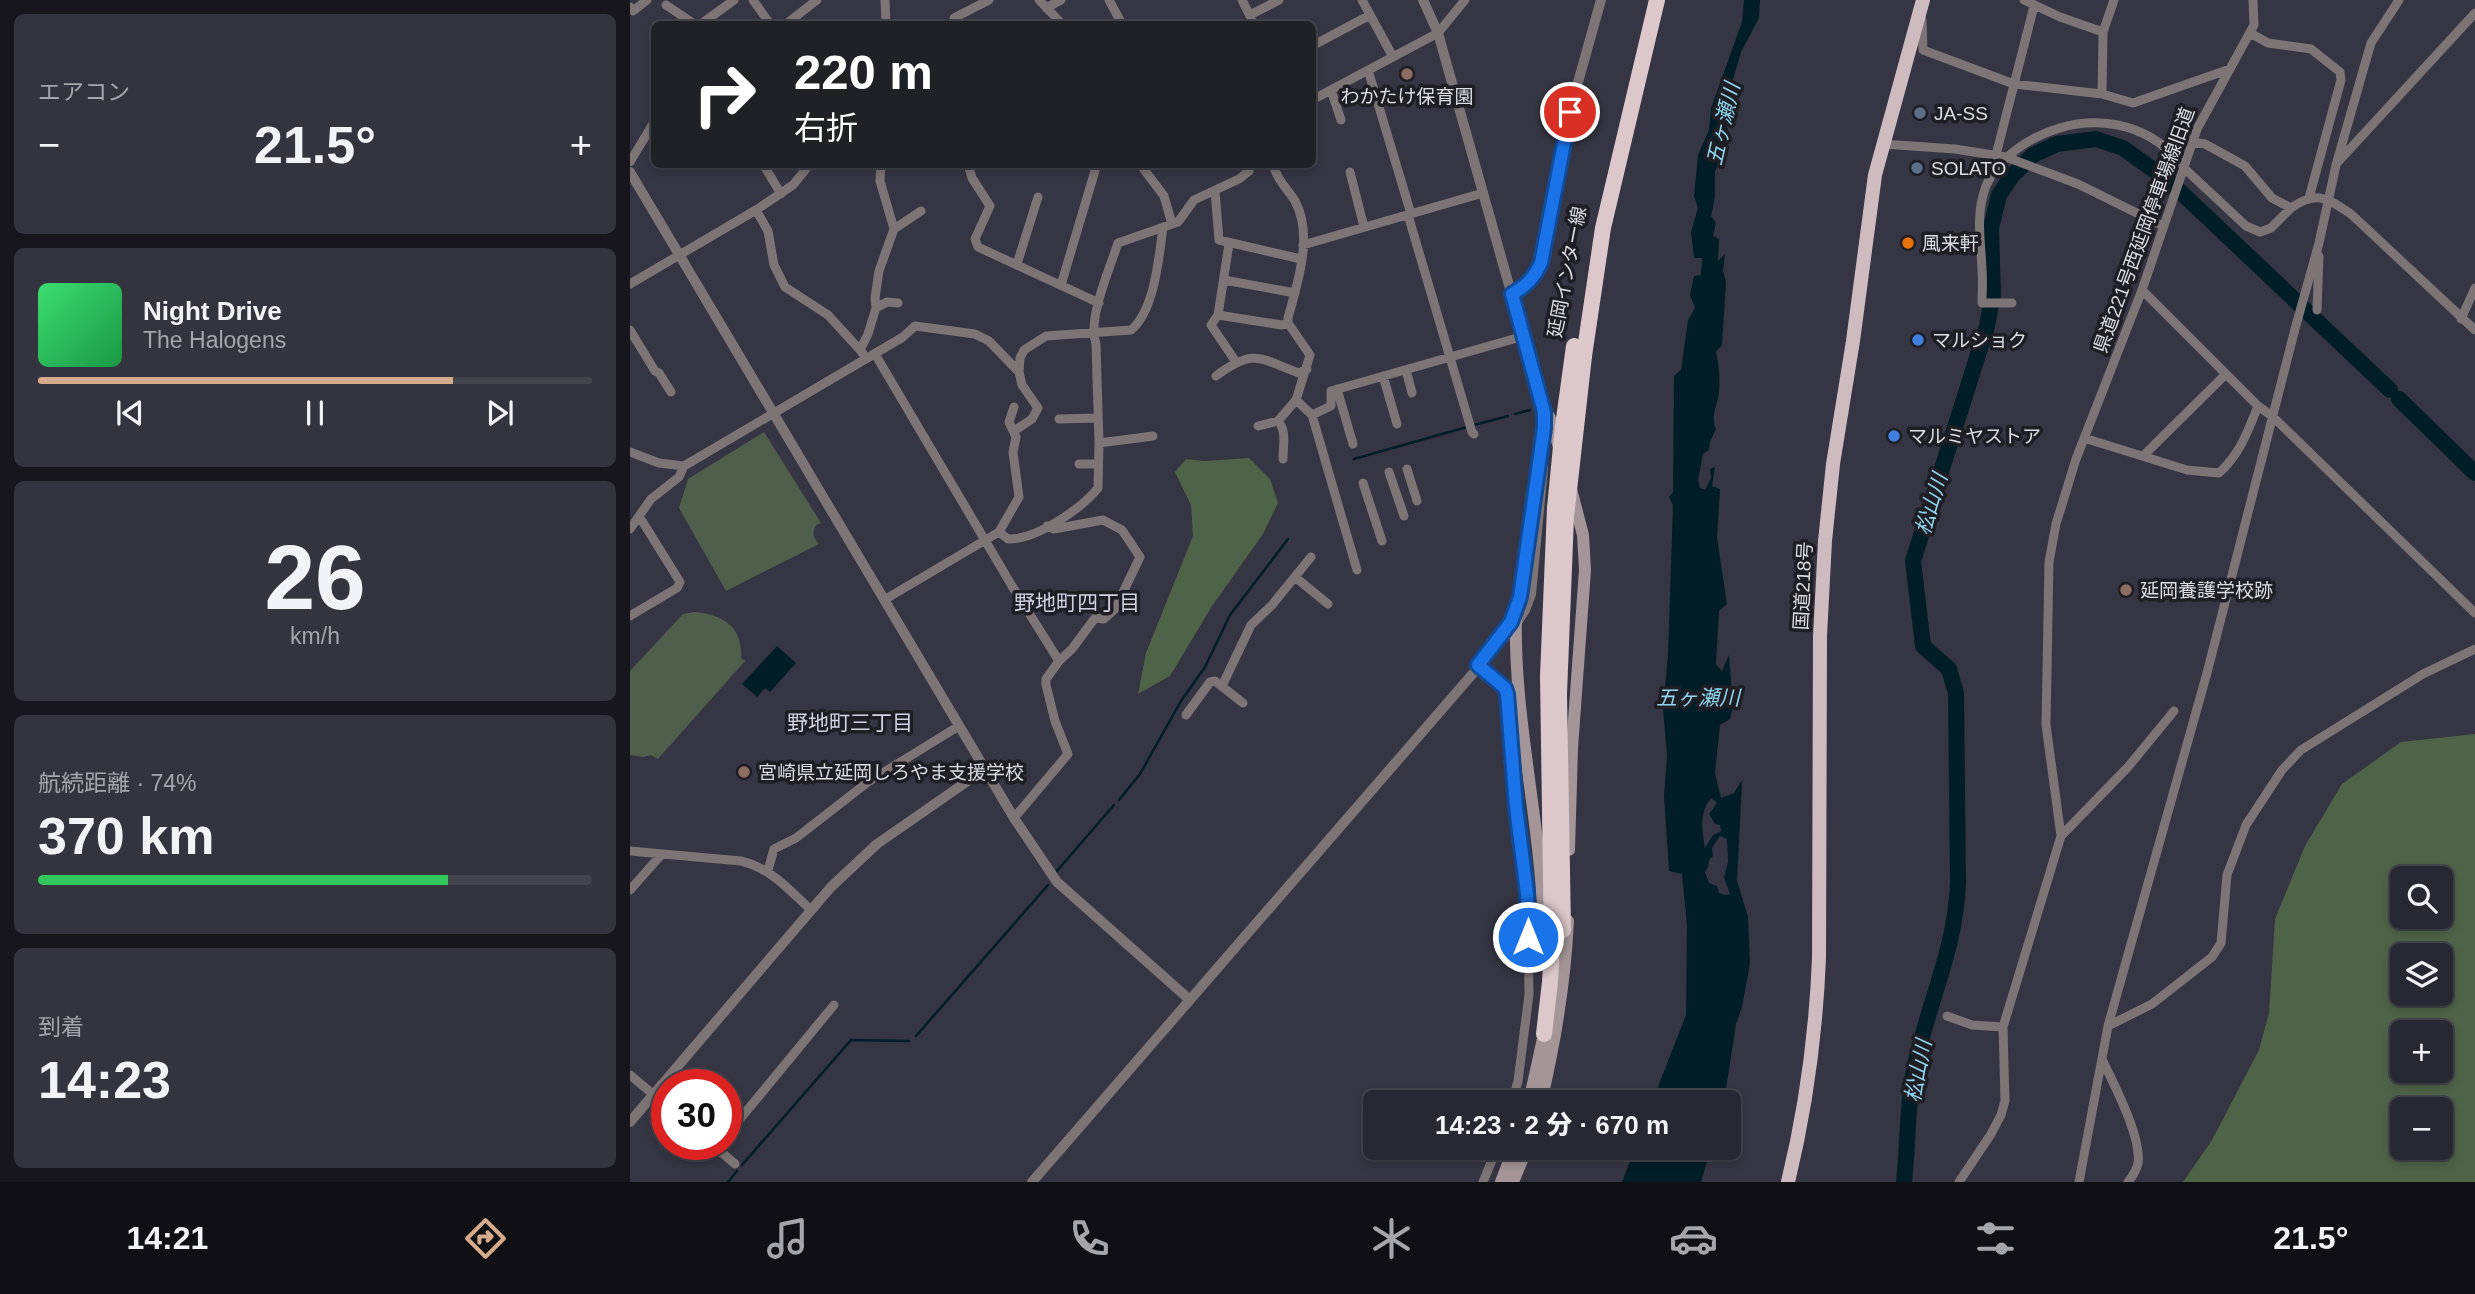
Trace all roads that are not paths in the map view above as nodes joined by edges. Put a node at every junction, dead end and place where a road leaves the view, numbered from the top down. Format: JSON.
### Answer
{"nodes":[{"id":1,"x":647,"y":0,"type":"edge"},
{"id":2,"x":734,"y":0,"type":"edge"},
{"id":3,"x":753,"y":0,"type":"edge"},
{"id":4,"x":817,"y":0,"type":"edge"},
{"id":5,"x":885,"y":0,"type":"edge"},
{"id":6,"x":989,"y":0,"type":"edge"},
{"id":7,"x":1039,"y":0,"type":"edge"},
{"id":8,"x":1061,"y":0,"type":"edge"},
{"id":9,"x":1109,"y":0,"type":"edge"},
{"id":10,"x":1242,"y":0,"type":"edge"},
{"id":11,"x":1279,"y":0,"type":"edge"},
{"id":12,"x":1362,"y":0,"type":"edge"},
{"id":13,"x":1423,"y":0,"type":"edge"},
{"id":14,"x":1465,"y":0,"type":"edge"},
{"id":15,"x":1601,"y":0,"type":"edge"},
{"id":16,"x":1657,"y":0,"type":"edge"},
{"id":17,"x":2024,"y":0,"type":"edge"},
{"id":18,"x":2114,"y":0,"type":"edge"},
{"id":19,"x":2253,"y":0,"type":"edge"},
{"id":20,"x":2399,"y":0,"type":"edge"},
{"id":21,"x":1922,"y":2,"type":"edge"},
{"id":22,"x":666,"y":5,"type":"dead end"},
{"id":23,"x":2034,"y":6,"type":"junction"},
{"id":24,"x":630,"y":7,"type":"edge"},
{"id":25,"x":1046,"y":8,"type":"junction"},
{"id":26,"x":2475,"y":13,"type":"edge"},
{"id":27,"x":1370,"y":15,"type":"junction"},
{"id":28,"x":954,"y":18,"type":"dead end"},
{"id":29,"x":1252,"y":20,"type":"edge"},
{"id":30,"x":690,"y":21,"type":"edge"},
{"id":31,"x":705,"y":21,"type":"edge"},
{"id":32,"x":768,"y":21,"type":"edge"},
{"id":33,"x":790,"y":21,"type":"edge"},
{"id":34,"x":885,"y":21,"type":"edge"},
{"id":35,"x":1059,"y":21,"type":"edge"},
{"id":36,"x":1120,"y":21,"type":"edge"},
{"id":37,"x":2103,"y":32,"type":"junction"},
{"id":38,"x":1438,"y":33,"type":"junction"},
{"id":39,"x":2249,"y":33,"type":"junction"},
{"id":40,"x":1316,"y":44,"type":"edge"},
{"id":41,"x":1393,"y":57,"type":"junction"},
{"id":42,"x":2230,"y":69,"type":"junction"},
{"id":43,"x":1368,"y":70,"type":"junction"},
{"id":44,"x":2014,"y":84,"type":"junction"},
{"id":45,"x":1331,"y":90,"type":"junction"},
{"id":46,"x":2102,"y":93,"type":"junction"},
{"id":47,"x":1316,"y":98,"type":"edge"},
{"id":48,"x":1341,"y":120,"type":"dead end"},
{"id":49,"x":651,"y":127,"type":"edge"},
{"id":50,"x":2193,"y":142,"type":"junction"},
{"id":51,"x":1882,"y":144,"type":"junction"},
{"id":52,"x":2003,"y":156,"type":"junction"},
{"id":53,"x":630,"y":162,"type":"edge"},
{"id":54,"x":2336,"y":165,"type":"junction"},
{"id":55,"x":765,"y":168,"type":"edge"},
{"id":56,"x":807,"y":168,"type":"edge"},
{"id":57,"x":881,"y":168,"type":"edge"},
{"id":58,"x":969,"y":168,"type":"edge"},
{"id":59,"x":1096,"y":168,"type":"edge"},
{"id":60,"x":1143,"y":168,"type":"edge"},
{"id":61,"x":1250,"y":168,"type":"edge"},
{"id":62,"x":1274,"y":168,"type":"edge"},
{"id":63,"x":2184,"y":168,"type":"junction"},
{"id":64,"x":630,"y":172,"type":"edge"},
{"id":65,"x":1350,"y":172,"type":"dead end"},
{"id":66,"x":1215,"y":191,"type":"junction"},
{"id":67,"x":1483,"y":193,"type":"junction"},
{"id":68,"x":780,"y":194,"type":"junction"},
{"id":69,"x":1038,"y":197,"type":"dead end"},
{"id":70,"x":2309,"y":198,"type":"junction"},
{"id":71,"x":2327,"y":198,"type":"junction"},
{"id":72,"x":2291,"y":208,"type":"junction"},
{"id":73,"x":756,"y":210,"type":"junction"},
{"id":74,"x":921,"y":211,"type":"dead end"},
{"id":75,"x":1409,"y":214,"type":"junction"},
{"id":76,"x":1168,"y":226,"type":"junction"},
{"id":77,"x":2163,"y":226,"type":"junction"},
{"id":78,"x":1364,"y":227,"type":"junction"},
{"id":79,"x":894,"y":229,"type":"junction"},
{"id":80,"x":2319,"y":243,"type":"junction"},
{"id":81,"x":1229,"y":244,"type":"junction"},
{"id":82,"x":1303,"y":245,"type":"junction"},
{"id":83,"x":679,"y":254,"type":"junction"},
{"id":84,"x":1301,"y":259,"type":"junction"},
{"id":85,"x":1017,"y":264,"type":"junction"},
{"id":86,"x":1224,"y":280,"type":"junction"},
{"id":87,"x":630,"y":284,"type":"edge"},
{"id":88,"x":1061,"y":285,"type":"junction"},
{"id":89,"x":2475,"y":288,"type":"edge"},
{"id":90,"x":2142,"y":290,"type":"junction"},
{"id":91,"x":1295,"y":293,"type":"junction"},
{"id":92,"x":1512,"y":294,"type":"junction"},
{"id":93,"x":898,"y":303,"type":"dead end"},
{"id":94,"x":1099,"y":303,"type":"junction"},
{"id":95,"x":2012,"y":303,"type":"dead end"},
{"id":96,"x":876,"y":308,"type":"junction"},
{"id":97,"x":2317,"y":310,"type":"dead end"},
{"id":98,"x":1218,"y":315,"type":"junction"},
{"id":99,"x":2461,"y":319,"type":"junction"},
{"id":100,"x":1288,"y":323,"type":"junction"},
{"id":101,"x":630,"y":330,"type":"edge"},
{"id":102,"x":2475,"y":330,"type":"edge"},
{"id":103,"x":1092,"y":334,"type":"junction"},
{"id":104,"x":1524,"y":336,"type":"junction"},
{"id":105,"x":867,"y":354,"type":"junction"},
{"id":106,"x":1451,"y":357,"type":"junction"},
{"id":107,"x":1236,"y":362,"type":"junction"},
{"id":108,"x":1307,"y":369,"type":"junction"},
{"id":109,"x":1406,"y":370,"type":"junction"},
{"id":110,"x":1019,"y":372,"type":"junction"},
{"id":111,"x":2226,"y":373,"type":"junction"},
{"id":112,"x":1216,"y":376,"type":"dead end"},
{"id":113,"x":1382,"y":376,"type":"junction"},
{"id":114,"x":1337,"y":390,"type":"junction"},
{"id":115,"x":671,"y":392,"type":"dead end"},
{"id":116,"x":1412,"y":393,"type":"dead end"},
{"id":117,"x":1296,"y":400,"type":"junction"},
{"id":118,"x":2258,"y":405,"type":"junction"},
{"id":119,"x":1544,"y":406,"type":"junction"},
{"id":120,"x":1014,"y":407,"type":"dead end"},
{"id":121,"x":774,"y":414,"type":"junction"},
{"id":122,"x":1312,"y":415,"type":"junction"},
{"id":123,"x":2272,"y":416,"type":"junction"},
{"id":124,"x":1097,"y":418,"type":"junction"},
{"id":125,"x":1059,"y":419,"type":"dead end"},
{"id":126,"x":1278,"y":421,"type":"junction"},
{"id":127,"x":1397,"y":424,"type":"dead end"},
{"id":128,"x":1258,"y":426,"type":"dead end"},
{"id":129,"x":1014,"y":431,"type":"junction"},
{"id":130,"x":1474,"y":434,"type":"dead end"},
{"id":131,"x":1153,"y":436,"type":"dead end"},
{"id":132,"x":2084,"y":438,"type":"junction"},
{"id":133,"x":1099,"y":443,"type":"junction"},
{"id":134,"x":1353,"y":444,"type":"dead end"},
{"id":135,"x":630,"y":452,"type":"edge"},
{"id":136,"x":2143,"y":456,"type":"junction"},
{"id":137,"x":1283,"y":459,"type":"dead end"},
{"id":138,"x":1079,"y":464,"type":"dead end"},
{"id":139,"x":1098,"y":464,"type":"junction"},
{"id":140,"x":684,"y":467,"type":"junction"},
{"id":141,"x":1407,"y":469,"type":"dead end"},
{"id":142,"x":1389,"y":472,"type":"dead end"},
{"id":143,"x":1363,"y":483,"type":"dead end"},
{"id":144,"x":1417,"y":501,"type":"dead end"},
{"id":145,"x":1561,"y":512,"type":"junction"},
{"id":146,"x":639,"y":516,"type":"junction"},
{"id":147,"x":1404,"y":516,"type":"dead end"},
{"id":148,"x":1047,"y":526,"type":"junction"},
{"id":149,"x":630,"y":529,"type":"edge"},
{"id":150,"x":999,"y":532,"type":"junction"},
{"id":151,"x":987,"y":541,"type":"junction"},
{"id":152,"x":1382,"y":541,"type":"dead end"},
{"id":153,"x":1311,"y":556,"type":"dead end"},
{"id":154,"x":1357,"y":570,"type":"dead end"},
{"id":155,"x":1295,"y":577,"type":"junction"},
{"id":156,"x":884,"y":600,"type":"junction"},
{"id":157,"x":1328,"y":604,"type":"dead end"},
{"id":158,"x":2475,"y":613,"type":"edge"},
{"id":159,"x":630,"y":616,"type":"edge"},
{"id":160,"x":1516,"y":619,"type":"junction"},
{"id":161,"x":2475,"y":649,"type":"edge"},
{"id":162,"x":1059,"y":660,"type":"junction"},
{"id":163,"x":1478,"y":665,"type":"junction"},
{"id":164,"x":1222,"y":686,"type":"junction"},
{"id":165,"x":1243,"y":703,"type":"dead end"},
{"id":166,"x":2174,"y":711,"type":"dead end"},
{"id":167,"x":1186,"y":715,"type":"dead end"},
{"id":168,"x":959,"y":726,"type":"junction"},
{"id":169,"x":985,"y":769,"type":"junction"},
{"id":170,"x":1014,"y":818,"type":"junction"},
{"id":171,"x":2061,"y":836,"type":"junction"},
{"id":172,"x":630,"y":851,"type":"edge"},
{"id":173,"x":661,"y":855,"type":"junction"},
{"id":174,"x":768,"y":870,"type":"junction"},
{"id":175,"x":630,"y":890,"type":"edge"},
{"id":176,"x":811,"y":911,"type":"junction"},
{"id":177,"x":1562,"y":983,"type":"junction"},
{"id":178,"x":1190,"y":1000,"type":"junction"},
{"id":179,"x":834,"y":1005,"type":"dead end"},
{"id":180,"x":1947,"y":1016,"type":"dead end"},
{"id":181,"x":2108,"y":1026,"type":"junction"},
{"id":182,"x":2003,"y":1027,"type":"junction"},
{"id":183,"x":1544,"y":1034,"type":"junction"},
{"id":184,"x":2101,"y":1058,"type":"junction"},
{"id":185,"x":675,"y":1069,"type":"edge"},
{"id":186,"x":630,"y":1075,"type":"edge"},
{"id":187,"x":1515,"y":1090,"type":"edge"},
{"id":188,"x":1532,"y":1090,"type":"edge"},
{"id":189,"x":1544,"y":1090,"type":"edge"},
{"id":190,"x":651,"y":1093,"type":"edge"},
{"id":191,"x":651,"y":1097,"type":"edge"},
{"id":192,"x":742,"y":1117,"type":"edge"},
{"id":193,"x":630,"y":1122,"type":"edge"},
{"id":194,"x":731,"y":1160,"type":"edge"},
{"id":195,"x":1492,"y":1160,"type":"edge"},
{"id":196,"x":1509,"y":1160,"type":"edge"},
{"id":197,"x":1522,"y":1160,"type":"edge"},
{"id":198,"x":735,"y":1164,"type":"dead end"},
{"id":199,"x":1032,"y":1182,"type":"edge"},
{"id":200,"x":1483,"y":1182,"type":"edge"},
{"id":201,"x":1501,"y":1182,"type":"edge"},
{"id":202,"x":1513,"y":1182,"type":"edge"},
{"id":203,"x":1788,"y":1182,"type":"edge"},
{"id":204,"x":1959,"y":1182,"type":"edge"},
{"id":205,"x":2079,"y":1182,"type":"edge"},
{"id":206,"x":2128,"y":1182,"type":"edge"}],
"edges":[{"from":1,"to":24,"type":"street"},
{"from":2,"to":31,"type":"street"},
{"from":3,"to":32,"type":"street"},
{"from":4,"to":33,"type":"street"},
{"from":5,"to":34,"type":"street"},
{"from":6,"to":28,"type":"street"},
{"from":7,"to":25,"type":"street"},
{"from":8,"to":25,"type":"street"},
{"from":9,"to":36,"type":"street"},
{"from":10,"to":29,"type":"street"},
{"from":11,"to":29,"type":"street"},
{"from":12,"to":27,"type":"street"},
{"from":13,"to":38,"type":"street"},
{"from":14,"to":38,"type":"street"},
{"from":15,"to":92,"type":"street"},
{"from":16,"to":145,"type":"highway","name":"延岡インター線","bridge":true},
{"from":17,"to":23,"type":"street"},
{"from":18,"to":37,"type":"street"},
{"from":19,"to":39,"type":"street","name":"県道221号西延岡停車場線旧道"},
{"from":20,"to":54,"type":"street"},
{"from":21,"to":44,"type":"street"},
{"from":21,"to":51,"type":"highway","name":"国道218号"},
{"from":22,"to":30,"type":"street"},
{"from":23,"to":37,"type":"street"},
{"from":23,"to":44,"type":"street"},
{"from":25,"to":35,"type":"street"},
{"from":26,"to":54,"type":"street"},
{"from":27,"to":40,"type":"street"},
{"from":27,"to":41,"type":"street"},
{"from":37,"to":46,"type":"street"},
{"from":38,"to":41,"type":"street"},
{"from":38,"to":67,"type":"street"},
{"from":39,"to":42,"type":"street","name":"県道221号西延岡停車場線旧道"},
{"from":39,"to":70,"type":"street"},
{"from":41,"to":43,"type":"street"},
{"from":42,"to":46,"type":"street"},
{"from":42,"to":50,"type":"street","name":"県道221号西延岡停車場線旧道"},
{"from":43,"to":45,"type":"street"},
{"from":43,"to":75,"type":"street"},
{"from":44,"to":46,"type":"street"},
{"from":44,"to":52,"type":"street"},
{"from":45,"to":47,"type":"street"},
{"from":45,"to":48,"type":"street"},
{"from":49,"to":53,"type":"street"},
{"from":50,"to":63,"type":"street","name":"県道221号西延岡停車場線旧道"},
{"from":50,"to":72,"type":"street"},
{"from":51,"to":52,"type":"street"},
{"from":51,"to":203,"type":"highway","name":"国道218号"},
{"from":52,"to":63,"type":"street"},
{"from":52,"to":77,"type":"street"},
{"from":52,"to":95,"type":"street"},
{"from":54,"to":71,"type":"street"},
{"from":55,"to":68,"type":"street"},
{"from":56,"to":68,"type":"street"},
{"from":57,"to":79,"type":"street"},
{"from":58,"to":85,"type":"street"},
{"from":59,"to":88,"type":"street"},
{"from":60,"to":76,"type":"street"},
{"from":61,"to":66,"type":"street"},
{"from":62,"to":82,"type":"street"},
{"from":63,"to":72,"type":"street"},
{"from":63,"to":77,"type":"street","name":"県道221号西延岡停車場線旧道"},
{"from":64,"to":83,"type":"street"},
{"from":65,"to":78,"type":"street"},
{"from":66,"to":76,"type":"street"},
{"from":66,"to":81,"type":"street"},
{"from":67,"to":75,"type":"street"},
{"from":67,"to":92,"type":"street"},
{"from":68,"to":73,"type":"street"},
{"from":69,"to":85,"type":"street"},
{"from":70,"to":71,"type":"street"},
{"from":70,"to":72,"type":"street"},
{"from":71,"to":80,"type":"street"},
{"from":71,"to":99,"type":"street"},
{"from":73,"to":83,"type":"street"},
{"from":73,"to":105,"type":"street"},
{"from":74,"to":79,"type":"street"},
{"from":75,"to":78,"type":"street"},
{"from":75,"to":106,"type":"street"},
{"from":76,"to":94,"type":"street"},
{"from":76,"to":103,"type":"street"},
{"from":77,"to":90,"type":"street","name":"県道221号西延岡停車場線旧道"},
{"from":78,"to":82,"type":"street"},
{"from":79,"to":96,"type":"street"},
{"from":80,"to":97,"type":"street"},
{"from":80,"to":123,"type":"street"},
{"from":81,"to":84,"type":"street"},
{"from":81,"to":86,"type":"street"},
{"from":82,"to":84,"type":"street"},
{"from":83,"to":87,"type":"street"},
{"from":83,"to":121,"type":"street"},
{"from":84,"to":91,"type":"street"},
{"from":85,"to":88,"type":"street"},
{"from":86,"to":91,"type":"street"},
{"from":86,"to":98,"type":"street"},
{"from":88,"to":94,"type":"street"},
{"from":89,"to":99,"type":"street"},
{"from":90,"to":111,"type":"street"},
{"from":90,"to":132,"type":"street","name":"県道221号西延岡停車場線旧道"},
{"from":91,"to":100,"type":"street"},
{"from":92,"to":104,"type":"street"},
{"from":93,"to":96,"type":"street"},
{"from":94,"to":103,"type":"street"},
{"from":96,"to":105,"type":"street"},
{"from":98,"to":100,"type":"street"},
{"from":98,"to":107,"type":"street"},
{"from":99,"to":102,"type":"street"},
{"from":100,"to":108,"type":"street"},
{"from":101,"to":115,"type":"street"},
{"from":103,"to":110,"type":"street"},
{"from":103,"to":124,"type":"street"},
{"from":104,"to":106,"type":"street"},
{"from":104,"to":119,"type":"street"},
{"from":105,"to":110,"type":"street"},
{"from":105,"to":121,"type":"street"},
{"from":105,"to":151,"type":"street"},
{"from":106,"to":109,"type":"street"},
{"from":106,"to":130,"type":"street"},
{"from":107,"to":108,"type":"street"},
{"from":107,"to":112,"type":"street"},
{"from":108,"to":117,"type":"street"},
{"from":109,"to":113,"type":"street"},
{"from":109,"to":116,"type":"street"},
{"from":110,"to":129,"type":"street"},
{"from":111,"to":118,"type":"street"},
{"from":111,"to":136,"type":"street"},
{"from":113,"to":114,"type":"street"},
{"from":113,"to":127,"type":"street"},
{"from":114,"to":122,"type":"street"},
{"from":114,"to":134,"type":"street"},
{"from":117,"to":122,"type":"street"},
{"from":117,"to":126,"type":"street"},
{"from":118,"to":123,"type":"street"},
{"from":118,"to":136,"type":"street"},
{"from":119,"to":160,"type":"street"},
{"from":119,"to":177,"type":"main road"},
{"from":120,"to":129,"type":"street"},
{"from":121,"to":140,"type":"street"},
{"from":121,"to":156,"type":"street"},
{"from":122,"to":154,"type":"street"},
{"from":123,"to":158,"type":"street"},
{"from":123,"to":181,"type":"street"},
{"from":124,"to":125,"type":"street"},
{"from":124,"to":133,"type":"street"},
{"from":126,"to":128,"type":"street"},
{"from":126,"to":137,"type":"street"},
{"from":129,"to":150,"type":"street"},
{"from":131,"to":133,"type":"street"},
{"from":132,"to":136,"type":"street"},
{"from":132,"to":171,"type":"street","name":"県道221号西延岡停車場線旧道"},
{"from":133,"to":139,"type":"street"},
{"from":135,"to":140,"type":"street"},
{"from":138,"to":139,"type":"street"},
{"from":139,"to":148,"type":"street"},
{"from":140,"to":146,"type":"street"},
{"from":141,"to":144,"type":"street"},
{"from":142,"to":147,"type":"street"},
{"from":143,"to":152,"type":"street"},
{"from":145,"to":177,"type":"highway","name":"延岡インター線"},
{"from":145,"to":183,"type":"highway","name":"延岡インター線"},
{"from":146,"to":149,"type":"street"},
{"from":146,"to":159,"type":"street"},
{"from":148,"to":150,"type":"street"},
{"from":148,"to":162,"type":"street"},
{"from":150,"to":151,"type":"street"},
{"from":151,"to":156,"type":"street"},
{"from":151,"to":162,"type":"street"},
{"from":153,"to":155,"type":"street"},
{"from":155,"to":157,"type":"street"},
{"from":155,"to":164,"type":"street"},
{"from":156,"to":168,"type":"street"},
{"from":160,"to":163,"type":"street"},
{"from":160,"to":183,"type":"main road"},
{"from":161,"to":181,"type":"street"},
{"from":162,"to":170,"type":"street"},
{"from":163,"to":178,"type":"street"},
{"from":163,"to":187,"type":"street"},
{"from":164,"to":165,"type":"street"},
{"from":164,"to":167,"type":"street"},
{"from":166,"to":171,"type":"street"},
{"from":168,"to":169,"type":"street"},
{"from":168,"to":174,"type":"street"},
{"from":169,"to":170,"type":"street"},
{"from":169,"to":176,"type":"street"},
{"from":170,"to":178,"type":"street"},
{"from":171,"to":182,"type":"street"},
{"from":172,"to":173,"type":"street"},
{"from":173,"to":174,"type":"street"},
{"from":173,"to":175,"type":"street"},
{"from":174,"to":176,"type":"street"},
{"from":176,"to":185,"type":"street"},
{"from":177,"to":189,"type":"main road","name":"延岡インター線"},
{"from":178,"to":199,"type":"street"},
{"from":179,"to":192,"type":"street"},
{"from":180,"to":182,"type":"street"},
{"from":181,"to":184,"type":"street"},
{"from":182,"to":204,"type":"street"},
{"from":183,"to":188,"type":"main road","name":"延岡インター線"},
{"from":184,"to":205,"type":"street"},
{"from":184,"to":206,"type":"street"},
{"from":186,"to":190,"type":"street"},
{"from":191,"to":193,"type":"street"},
{"from":194,"to":198,"type":"street"},
{"from":195,"to":200,"type":"street"},
{"from":196,"to":201,"type":"main road"},
{"from":197,"to":202,"type":"main road"}]}
